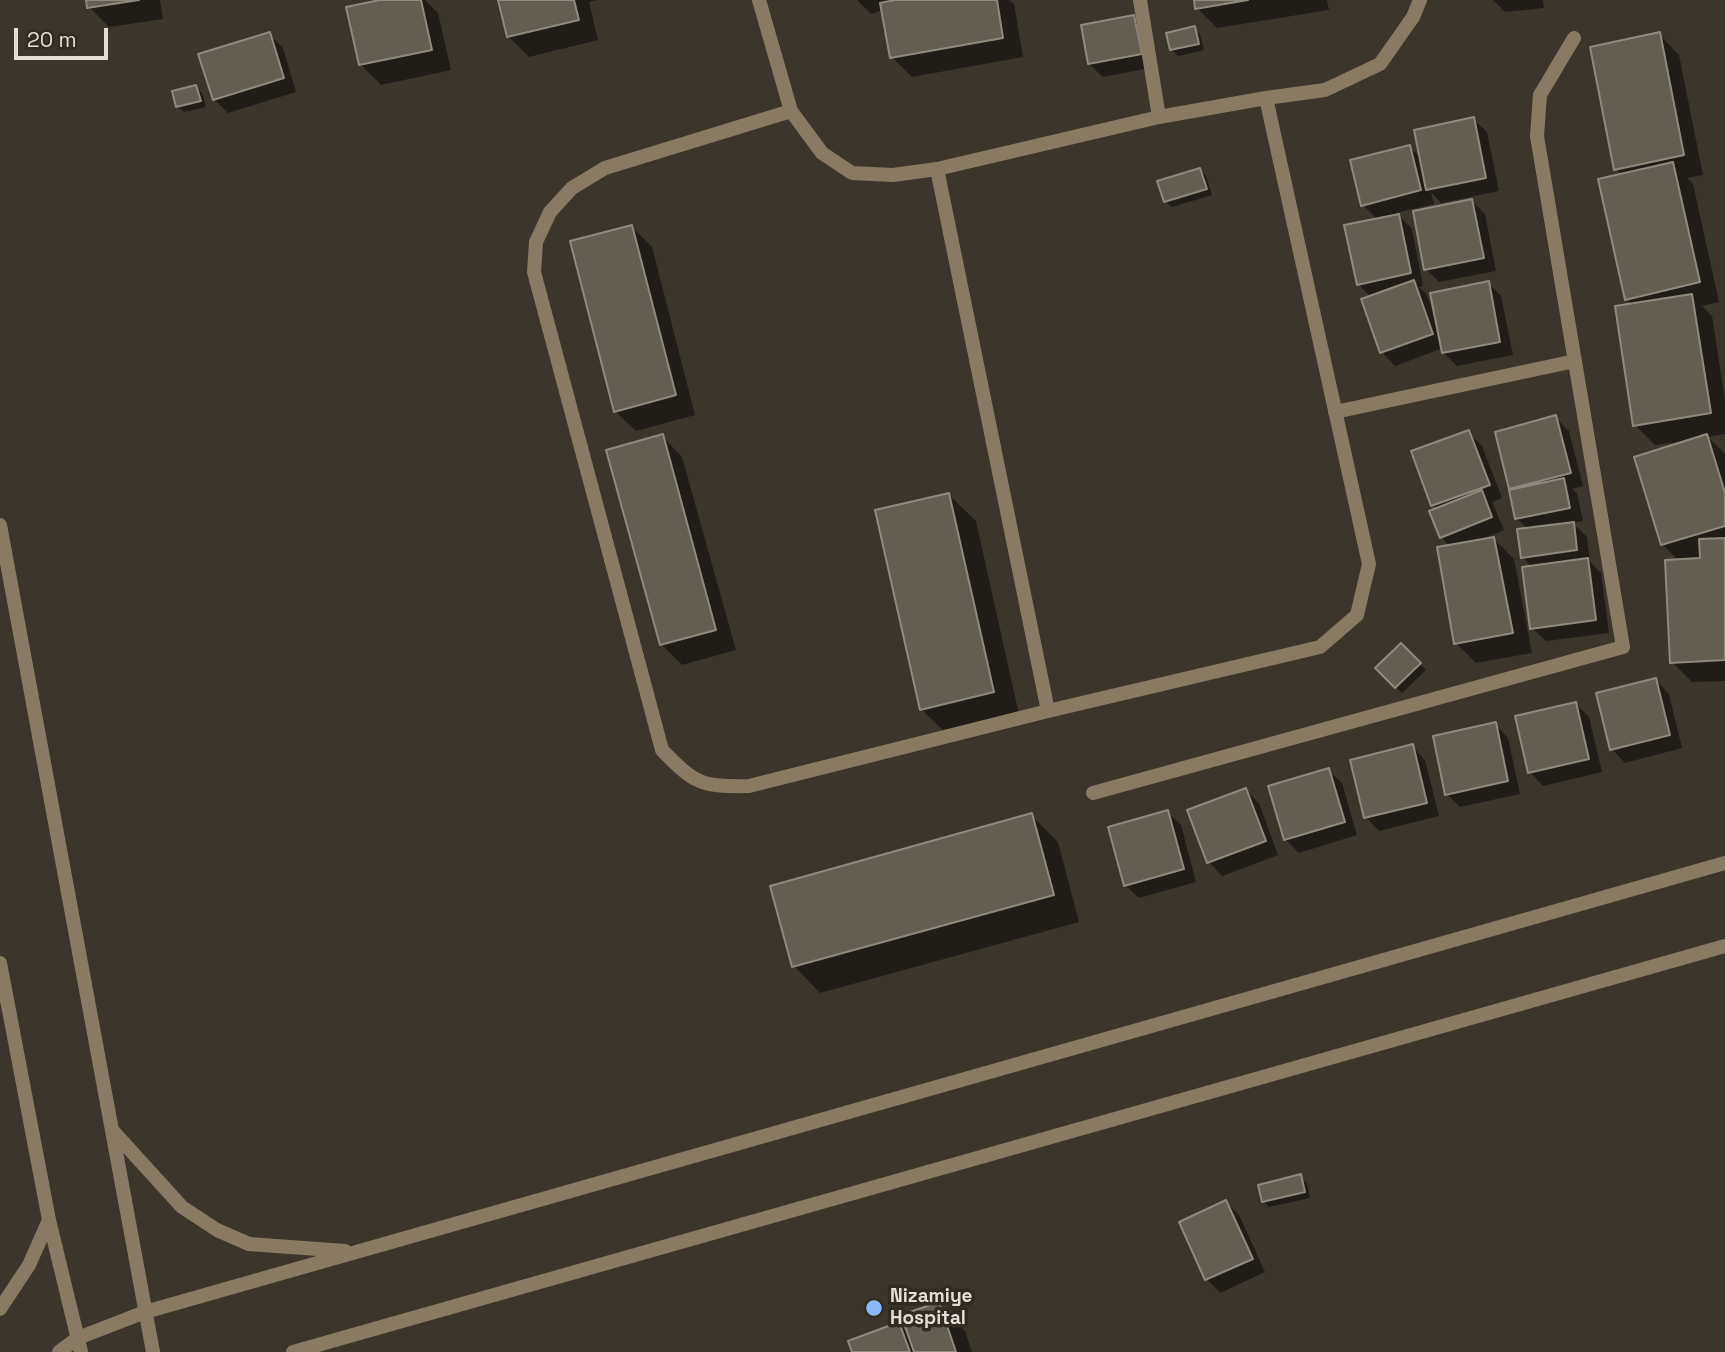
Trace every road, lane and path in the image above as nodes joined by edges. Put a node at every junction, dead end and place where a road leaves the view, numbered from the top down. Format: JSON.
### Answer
{"nodes":[{"id":1,"x":759,"y":0,"type":"edge"},
{"id":2,"x":1140,"y":0,"type":"edge"},
{"id":3,"x":1420,"y":0,"type":"edge"},
{"id":4,"x":1574,"y":38,"type":"dead end"},
{"id":5,"x":1266,"y":98,"type":"junction"},
{"id":6,"x":791,"y":111,"type":"junction"},
{"id":7,"x":1159,"y":117,"type":"junction"},
{"id":8,"x":937,"y":169,"type":"junction"},
{"id":9,"x":1575,"y":361,"type":"junction"},
{"id":10,"x":1335,"y":412,"type":"junction"},
{"id":11,"x":0,"y":525,"type":"edge"},
{"id":12,"x":1048,"y":711,"type":"junction"},
{"id":13,"x":1093,"y":793,"type":"dead end"},
{"id":14,"x":1725,"y":863,"type":"edge"},
{"id":15,"x":1725,"y":946,"type":"edge"},
{"id":16,"x":0,"y":962,"type":"edge"},
{"id":17,"x":111,"y":1129,"type":"junction"},
{"id":18,"x":49,"y":1220,"type":"junction"},
{"id":19,"x":357,"y":1252,"type":"junction"},
{"id":20,"x":0,"y":1309,"type":"edge"},
{"id":21,"x":145,"y":1312,"type":"junction"},
{"id":22,"x":80,"y":1345,"type":"edge"},
{"id":23,"x":59,"y":1352,"type":"edge"},
{"id":24,"x":153,"y":1352,"type":"edge"},
{"id":25,"x":293,"y":1352,"type":"edge"}],
"edges":[{"from":1,"to":6,"type":"street"},
{"from":2,"to":7,"type":"street"},
{"from":3,"to":5,"type":"street"},
{"from":4,"to":9,"type":"street"},
{"from":5,"to":7,"type":"street"},
{"from":5,"to":10,"type":"street"},
{"from":6,"to":8,"type":"street"},
{"from":6,"to":12,"type":"street"},
{"from":7,"to":8,"type":"street"},
{"from":8,"to":12,"type":"street"},
{"from":9,"to":10,"type":"street"},
{"from":9,"to":13,"type":"street"},
{"from":10,"to":12,"type":"street"},
{"from":11,"to":17,"type":"street"},
{"from":14,"to":19,"type":"street"},
{"from":15,"to":25,"type":"street"},
{"from":16,"to":18,"type":"street"},
{"from":17,"to":19,"type":"street"},
{"from":17,"to":21,"type":"street"},
{"from":18,"to":20,"type":"street"},
{"from":18,"to":22,"type":"street"},
{"from":19,"to":21,"type":"street"},
{"from":21,"to":22,"type":"street"},
{"from":21,"to":24,"type":"street"},
{"from":22,"to":23,"type":"street"}]}
